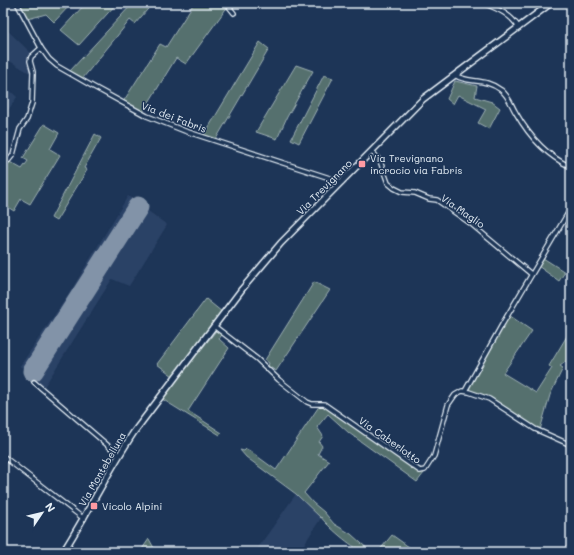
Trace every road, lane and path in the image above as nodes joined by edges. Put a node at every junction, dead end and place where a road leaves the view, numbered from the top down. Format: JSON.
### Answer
{"nodes":[{"id":1,"x":17,"y":3,"type":"edge"},
{"id":2,"x":226,"y":3,"type":"edge"},
{"id":3,"x":483,"y":3,"type":"edge"},
{"id":4,"x":551,"y":3,"type":"edge"},
{"id":5,"x":234,"y":13,"type":"dead end"},
{"id":6,"x":519,"y":28,"type":"junction"},
{"id":7,"x":41,"y":48,"type":"junction"},
{"id":8,"x":454,"y":75,"type":"junction"},
{"id":9,"x":372,"y":151,"type":"junction"},
{"id":10,"x":3,"y":164,"type":"edge"},
{"id":11,"x":571,"y":167,"type":"edge"},
{"id":12,"x":342,"y":182,"type":"junction"},
{"id":13,"x":571,"y":208,"type":"edge"},
{"id":14,"x":531,"y":274,"type":"junction"},
{"id":15,"x":214,"y":326,"type":"junction"},
{"id":16,"x":34,"y":382,"type":"dead end"},
{"id":17,"x":465,"y":391,"type":"junction"},
{"id":18,"x":160,"y":398,"type":"joint"},
{"id":19,"x":571,"y":445,"type":"edge"},
{"id":20,"x":119,"y":455,"type":"junction"},
{"id":21,"x":3,"y":456,"type":"edge"},
{"id":22,"x":84,"y":519,"type":"junction"},
{"id":23,"x":63,"y":551,"type":"edge"}],
"edges":[{"from":1,"to":7,"type":"street","name":"Via dei Fabris"},
{"from":2,"to":5,"type":"street"},
{"from":3,"to":6,"type":"street"},
{"from":4,"to":6,"type":"main road","name":"Via Trevignano"},
{"from":6,"to":8,"type":"main road","name":"Via Trevignano"},
{"from":7,"to":10,"type":"street"},
{"from":7,"to":12,"type":"street","name":"Via dei Fabris"},
{"from":8,"to":9,"type":"main road","name":"Via Trevignano"},
{"from":8,"to":11,"type":"street"},
{"from":9,"to":12,"type":"main road","name":"Via Trevignano"},
{"from":9,"to":14,"type":"street","name":"Via Maglio"},
{"from":12,"to":15,"type":"main road","name":"Via Trevignano"},
{"from":13,"to":14,"type":"street"},
{"from":14,"to":17,"type":"street"},
{"from":15,"to":17,"type":"street","name":"Via Caberlotto"},
{"from":15,"to":18,"type":"main road","name":"Via Trevignano"},
{"from":16,"to":20,"type":"street"},
{"from":17,"to":19,"type":"street"},
{"from":18,"to":20,"type":"main road","name":"Via Montebelluna"},
{"from":20,"to":22,"type":"main road","name":"Via Montebelluna"},
{"from":21,"to":22,"type":"street"},
{"from":22,"to":23,"type":"main road","name":"Via Montebelluna"}]}
